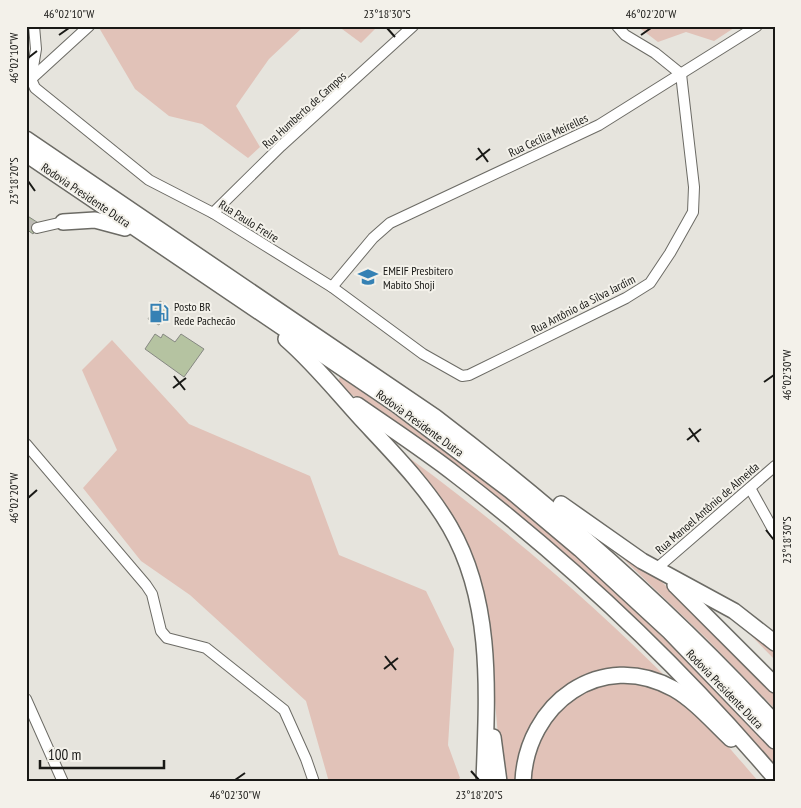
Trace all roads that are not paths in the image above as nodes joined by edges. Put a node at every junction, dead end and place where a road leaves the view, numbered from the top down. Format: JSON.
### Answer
{"nodes":[{"id":1,"x":34,"y":26,"type":"edge"},
{"id":2,"x":89,"y":26,"type":"edge"},
{"id":3,"x":413,"y":26,"type":"edge"},
{"id":4,"x":618,"y":26,"type":"edge"},
{"id":5,"x":757,"y":26,"type":"edge"},
{"id":6,"x":681,"y":74,"type":"junction"},
{"id":7,"x":31,"y":79,"type":"junction"},
{"id":8,"x":26,"y":139,"type":"edge"},
{"id":9,"x":26,"y":154,"type":"edge"},
{"id":10,"x":213,"y":213,"type":"junction"},
{"id":11,"x":63,"y":222,"type":"joint"},
{"id":12,"x":37,"y":228,"type":"tunnel mouth"},
{"id":13,"x":154,"y":242,"type":"junction"},
{"id":14,"x":217,"y":284,"type":"junction"},
{"id":15,"x":332,"y":287,"type":"junction"},
{"id":16,"x":462,"y":376,"type":"joint"},
{"id":17,"x":331,"y":386,"type":"junction"},
{"id":18,"x":435,"y":417,"type":"junction"},
{"id":19,"x":26,"y":444,"type":"edge"},
{"id":20,"x":775,"y":466,"type":"edge"},
{"id":21,"x":750,"y":488,"type":"junction"},
{"id":22,"x":775,"y":533,"type":"edge"},
{"id":23,"x":656,"y":569,"type":"junction"},
{"id":24,"x":775,"y":643,"type":"edge"},
{"id":25,"x":485,"y":666,"type":"junction"},
{"id":26,"x":775,"y":685,"type":"edge"},
{"id":27,"x":26,"y":699,"type":"edge"},
{"id":28,"x":775,"y":723,"type":"edge"},
{"id":29,"x":775,"y":741,"type":"edge"},
{"id":30,"x":775,"y":778,"type":"edge"},
{"id":31,"x":63,"y":782,"type":"edge"},
{"id":32,"x":314,"y":782,"type":"edge"},
{"id":33,"x":484,"y":782,"type":"edge"},
{"id":34,"x":499,"y":782,"type":"edge"},
{"id":35,"x":523,"y":782,"type":"edge"},
{"id":36,"x":774,"y":782,"type":"edge"}],
"edges":[{"from":1,"to":7,"type":"street"},
{"from":2,"to":7,"type":"street"},
{"from":3,"to":10,"type":"street","name":"Rua Humberto de Campos"},
{"from":4,"to":6,"type":"street"},
{"from":5,"to":6,"type":"street","name":"Rua Cecília Meirelles"},
{"from":6,"to":15,"type":"street","name":"Rua Cecília Meirelles"},
{"from":6,"to":16,"type":"street","name":"Rua Antônio da Silva Jardim"},
{"from":7,"to":10,"type":"street","name":"Rua Paulo Freire"},
{"from":8,"to":18,"type":"highway","name":"Rodovia Presidente Dutra"},
{"from":9,"to":13,"type":"highway","name":"Rodovia Presidente Dutra"},
{"from":10,"to":15,"type":"street","name":"Rua Paulo Freire"},
{"from":11,"to":12,"type":"street"},
{"from":11,"to":13,"type":"highway"},
{"from":13,"to":14,"type":"highway","name":"Rodovia Presidente Dutra"},
{"from":14,"to":17,"type":"highway"},
{"from":14,"to":29,"type":"highway","name":"Rodovia Presidente Dutra"},
{"from":15,"to":16,"type":"street","name":"Rua Paulo Freire"},
{"from":17,"to":25,"type":"highway"},
{"from":17,"to":30,"type":"highway"},
{"from":18,"to":23,"type":"highway"},
{"from":18,"to":28,"type":"highway","name":"Rodovia Presidente Dutra"},
{"from":19,"to":32,"type":"street"},
{"from":20,"to":21,"type":"street","name":"Rua Manoel Antônio de Almeida"},
{"from":21,"to":22,"type":"street"},
{"from":21,"to":23,"type":"street","name":"Rua Manoel Antônio de Almeida"},
{"from":23,"to":24,"type":"highway"},
{"from":23,"to":26,"type":"highway"},
{"from":25,"to":33,"type":"highway"},
{"from":25,"to":34,"type":"highway"},
{"from":27,"to":31,"type":"street"},
{"from":35,"to":36,"type":"highway"}]}
